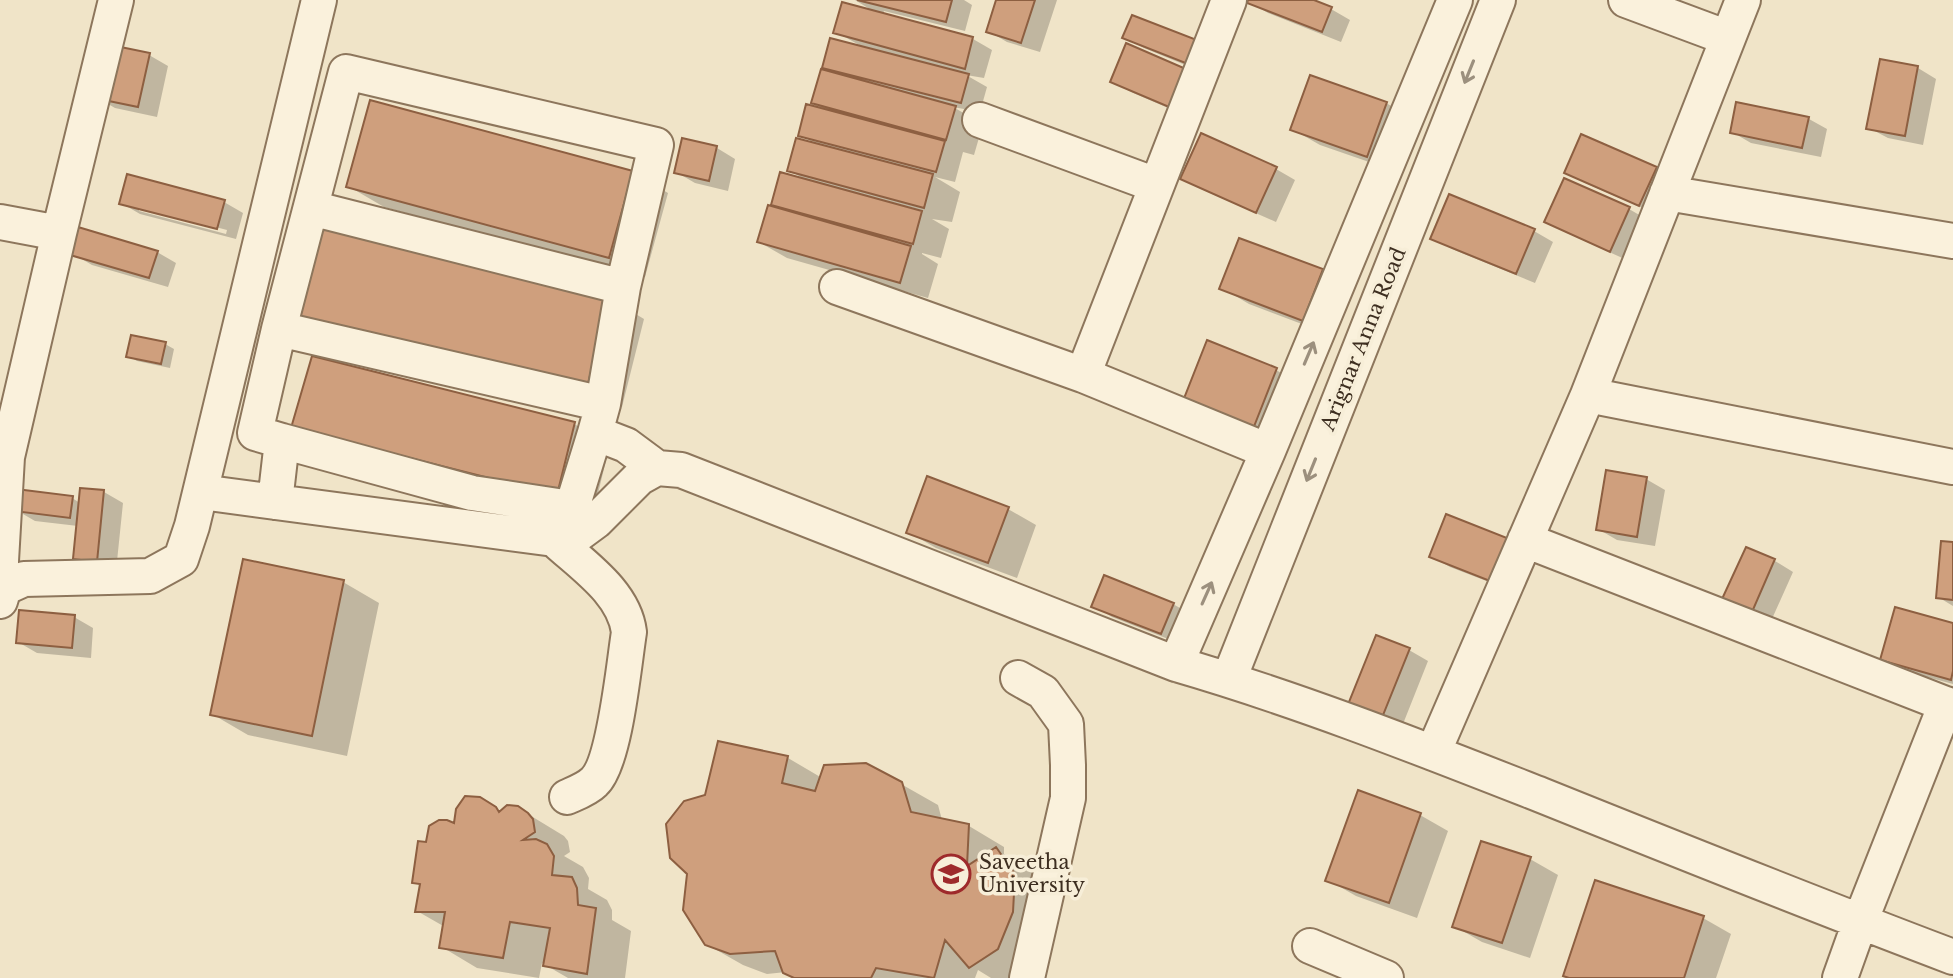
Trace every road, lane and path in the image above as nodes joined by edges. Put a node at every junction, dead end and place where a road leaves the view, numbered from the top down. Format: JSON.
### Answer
{"nodes":[{"id":1,"x":116,"y":0,"type":"edge"},
{"id":2,"x":319,"y":0,"type":"edge"},
{"id":3,"x":1455,"y":0,"type":"edge"},
{"id":4,"x":1498,"y":0,"type":"edge"},
{"id":5,"x":1626,"y":0,"type":"edge"},
{"id":6,"x":1743,"y":0,"type":"edge"},
{"id":7,"x":1222,"y":2,"type":"edge"},
{"id":8,"x":1728,"y":38,"type":"junction"},
{"id":9,"x":980,"y":120,"type":"dead end"},
{"id":10,"x":1156,"y":185,"type":"junction"},
{"id":11,"x":1667,"y":193,"type":"junction"},
{"id":12,"x":311,"y":208,"type":"junction"},
{"id":13,"x":0,"y":222,"type":"edge"},
{"id":14,"x":59,"y":233,"type":"junction"},
{"id":15,"x":1953,"y":241,"type":"edge"},
{"id":16,"x":623,"y":287,"type":"junction"},
{"id":17,"x":837,"y":287,"type":"dead end"},
{"id":18,"x":279,"y":329,"type":"junction"},
{"id":19,"x":1083,"y":375,"type":"junction"},
{"id":20,"x":1588,"y":395,"type":"junction"},
{"id":21,"x":599,"y":418,"type":"junction"},
{"id":22,"x":282,"y":441,"type":"junction"},
{"id":23,"x":1268,"y":451,"type":"junction"},
{"id":24,"x":1953,"y":467,"type":"edge"},
{"id":25,"x":657,"y":468,"type":"junction"},
{"id":26,"x":201,"y":492,"type":"junction"},
{"id":27,"x":275,"y":502,"type":"junction"},
{"id":28,"x":554,"y":539,"type":"junction"},
{"id":29,"x":1525,"y":540,"type":"junction"},
{"id":30,"x":0,"y":561,"type":"edge"},
{"id":31,"x":1,"y":599,"type":"edge"},
{"id":32,"x":1176,"y":664,"type":"junction"},
{"id":33,"x":1018,"y":678,"type":"dead end"},
{"id":34,"x":1229,"y":679,"type":"junction"},
{"id":35,"x":1949,"y":705,"type":"edge"},
{"id":36,"x":1433,"y":753,"type":"junction"},
{"id":37,"x":567,"y":797,"type":"dead end"},
{"id":38,"x":1860,"y":922,"type":"junction"},
{"id":39,"x":1310,"y":946,"type":"dead end"},
{"id":40,"x":1953,"y":957,"type":"edge"},
{"id":41,"x":1027,"y":978,"type":"edge"},
{"id":42,"x":1386,"y":978,"type":"edge"},
{"id":43,"x":1840,"y":978,"type":"edge"}],
"edges":[{"from":1,"to":14,"type":"street"},
{"from":2,"to":26,"type":"street"},
{"from":23,"to":3,"type":"street","one_way":true},
{"from":4,"to":34,"type":"street","name":"Arignar Anna Road","one_way":true},
{"from":5,"to":8,"type":"street"},
{"from":6,"to":8,"type":"street"},
{"from":7,"to":10,"type":"street"},
{"from":8,"to":11,"type":"street"},
{"from":9,"to":10,"type":"street"},
{"from":10,"to":19,"type":"street"},
{"from":11,"to":15,"type":"street"},
{"from":11,"to":20,"type":"street"},
{"from":12,"to":16,"type":"street"},
{"from":12,"to":16,"type":"street"},
{"from":12,"to":18,"type":"street"},
{"from":13,"to":14,"type":"street"},
{"from":14,"to":30,"type":"street"},
{"from":16,"to":21,"type":"street"},
{"from":17,"to":19,"type":"street"},
{"from":18,"to":21,"type":"street"},
{"from":18,"to":22,"type":"street"},
{"from":19,"to":23,"type":"street"},
{"from":20,"to":24,"type":"street"},
{"from":20,"to":29,"type":"street"},
{"from":21,"to":22,"type":"street"},
{"from":21,"to":25,"type":"street"},
{"from":22,"to":27,"type":"street"},
{"from":32,"to":23,"type":"street","one_way":true},
{"from":25,"to":28,"type":"street"},
{"from":25,"to":32,"type":"street"},
{"from":26,"to":27,"type":"street"},
{"from":26,"to":31,"type":"street"},
{"from":27,"to":28,"type":"street"},
{"from":28,"to":37,"type":"street"},
{"from":29,"to":35,"type":"street"},
{"from":29,"to":36,"type":"street"},
{"from":30,"to":31,"type":"street"},
{"from":32,"to":34,"type":"street"},
{"from":33,"to":41,"type":"street"},
{"from":34,"to":36,"type":"street"},
{"from":35,"to":38,"type":"street"},
{"from":36,"to":38,"type":"street"},
{"from":38,"to":40,"type":"street"},
{"from":38,"to":43,"type":"street"},
{"from":39,"to":42,"type":"street"}]}
